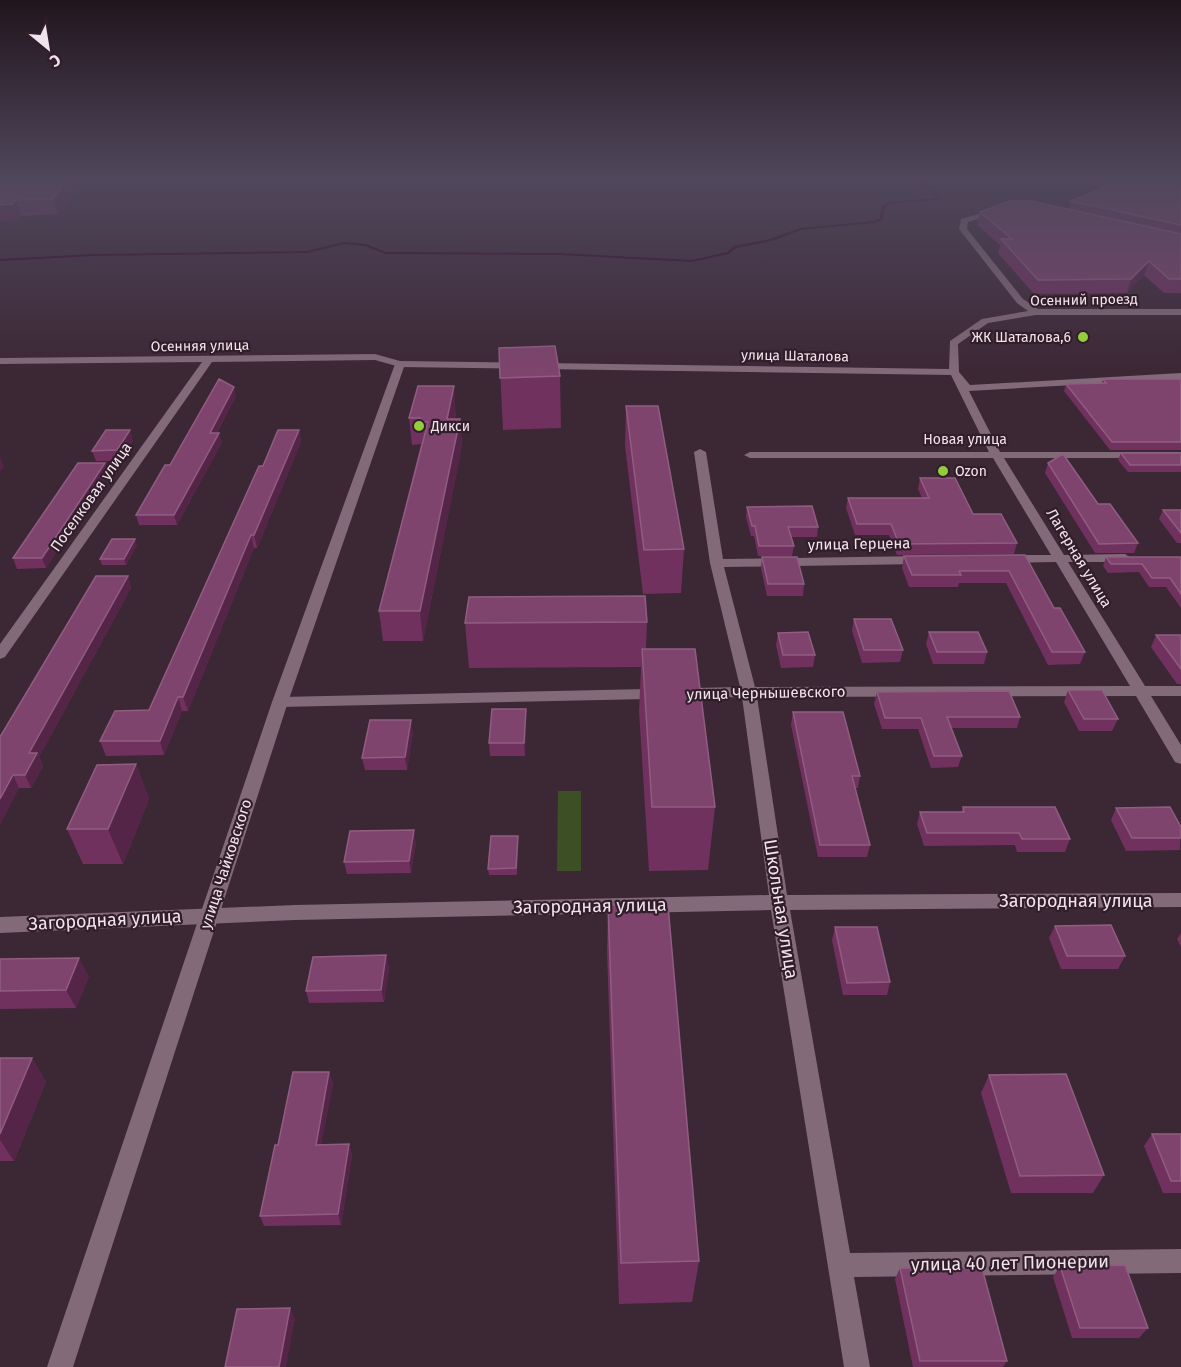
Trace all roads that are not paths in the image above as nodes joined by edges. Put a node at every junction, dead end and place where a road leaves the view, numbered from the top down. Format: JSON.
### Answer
{"nodes":[{"id":1,"x":974,"y":244,"type":"edge"},
{"id":2,"x":1036,"y":312,"type":"junction"},
{"id":3,"x":1181,"y":312,"type":"edge"},
{"id":4,"x":209,"y":359,"type":"junction"},
{"id":5,"x":0,"y":361,"type":"edge"},
{"id":6,"x":400,"y":364,"type":"junction"},
{"id":7,"x":954,"y":372,"type":"junction"},
{"id":8,"x":1181,"y":376,"type":"edge"},
{"id":9,"x":700,"y":452,"type":"dead end"},
{"id":10,"x":750,"y":454,"type":"dead end"},
{"id":11,"x":996,"y":454,"type":"junction"},
{"id":12,"x":1181,"y":455,"type":"edge"},
{"id":13,"x":1060,"y":558,"type":"junction"},
{"id":14,"x":1137,"y":558,"type":"edge"},
{"id":15,"x":989,"y":559,"type":"edge"},
{"id":16,"x":930,"y":560,"type":"edge"},
{"id":17,"x":717,"y":563,"type":"junction"},
{"id":18,"x":0,"y":654,"type":"edge"},
{"id":19,"x":1140,"y":690,"type":"junction"},
{"id":20,"x":1181,"y":691,"type":"edge"},
{"id":21,"x":749,"y":692,"type":"junction"},
{"id":22,"x":280,"y":702,"type":"junction"},
{"id":23,"x":1181,"y":758,"type":"edge"},
{"id":24,"x":1181,"y":900,"type":"edge"},
{"id":25,"x":779,"y":901,"type":"junction"},
{"id":26,"x":210,"y":915,"type":"junction"},
{"id":27,"x":0,"y":925,"type":"edge"},
{"id":28,"x":1181,"y":1261,"type":"edge"},
{"id":29,"x":839,"y":1265,"type":"junction"},
{"id":30,"x":60,"y":1367,"type":"edge"},
{"id":31,"x":857,"y":1367,"type":"edge"}],
"edges":[{"from":1,"to":2,"type":"street"},
{"from":2,"to":3,"type":"street","name":"Осенний проезд"},
{"from":2,"to":7,"type":"street","name":"Осенний проезд"},
{"from":4,"to":5,"type":"street","name":"Осенняя улица"},
{"from":4,"to":6,"type":"street","name":"Осенняя улица"},
{"from":4,"to":18,"type":"street","name":"Поселковая улица"},
{"from":6,"to":7,"type":"street","name":"улица Шаталова"},
{"from":6,"to":22,"type":"street","name":"улица Чайковского"},
{"from":7,"to":8,"type":"street"},
{"from":7,"to":11,"type":"street","name":"Лагерная улица"},
{"from":9,"to":17,"type":"street","name":"Школьная улица"},
{"from":10,"to":11,"type":"street","name":"Новая улица"},
{"from":11,"to":12,"type":"street","name":"Новая улица"},
{"from":11,"to":13,"type":"street","name":"Лагерная улица"},
{"from":13,"to":14,"type":"street"},
{"from":13,"to":15,"type":"street"},
{"from":13,"to":19,"type":"street","name":"Лагерная улица"},
{"from":16,"to":17,"type":"street","name":"улица Герцена"},
{"from":17,"to":21,"type":"street","name":"Школьная улица"},
{"from":19,"to":20,"type":"street","name":"улица Чернышевского"},
{"from":19,"to":21,"type":"street","name":"улица Чернышевского"},
{"from":19,"to":23,"type":"street","name":"Лагерная улица"},
{"from":21,"to":22,"type":"street","name":"улица Чернышевского"},
{"from":21,"to":25,"type":"street","name":"Школьная улица"},
{"from":22,"to":26,"type":"street","name":"улица Чайковского"},
{"from":24,"to":25,"type":"street","name":"Загородная улица"},
{"from":25,"to":26,"type":"street","name":"Загородная улица"},
{"from":25,"to":29,"type":"street","name":"Школьная улица"},
{"from":26,"to":27,"type":"street","name":"Загородная улица"},
{"from":26,"to":30,"type":"street","name":"улица Чайковского"},
{"from":28,"to":29,"type":"street","name":"улица 40 лет Пионерии"},
{"from":29,"to":31,"type":"street","name":"Школьная улица"}]}
